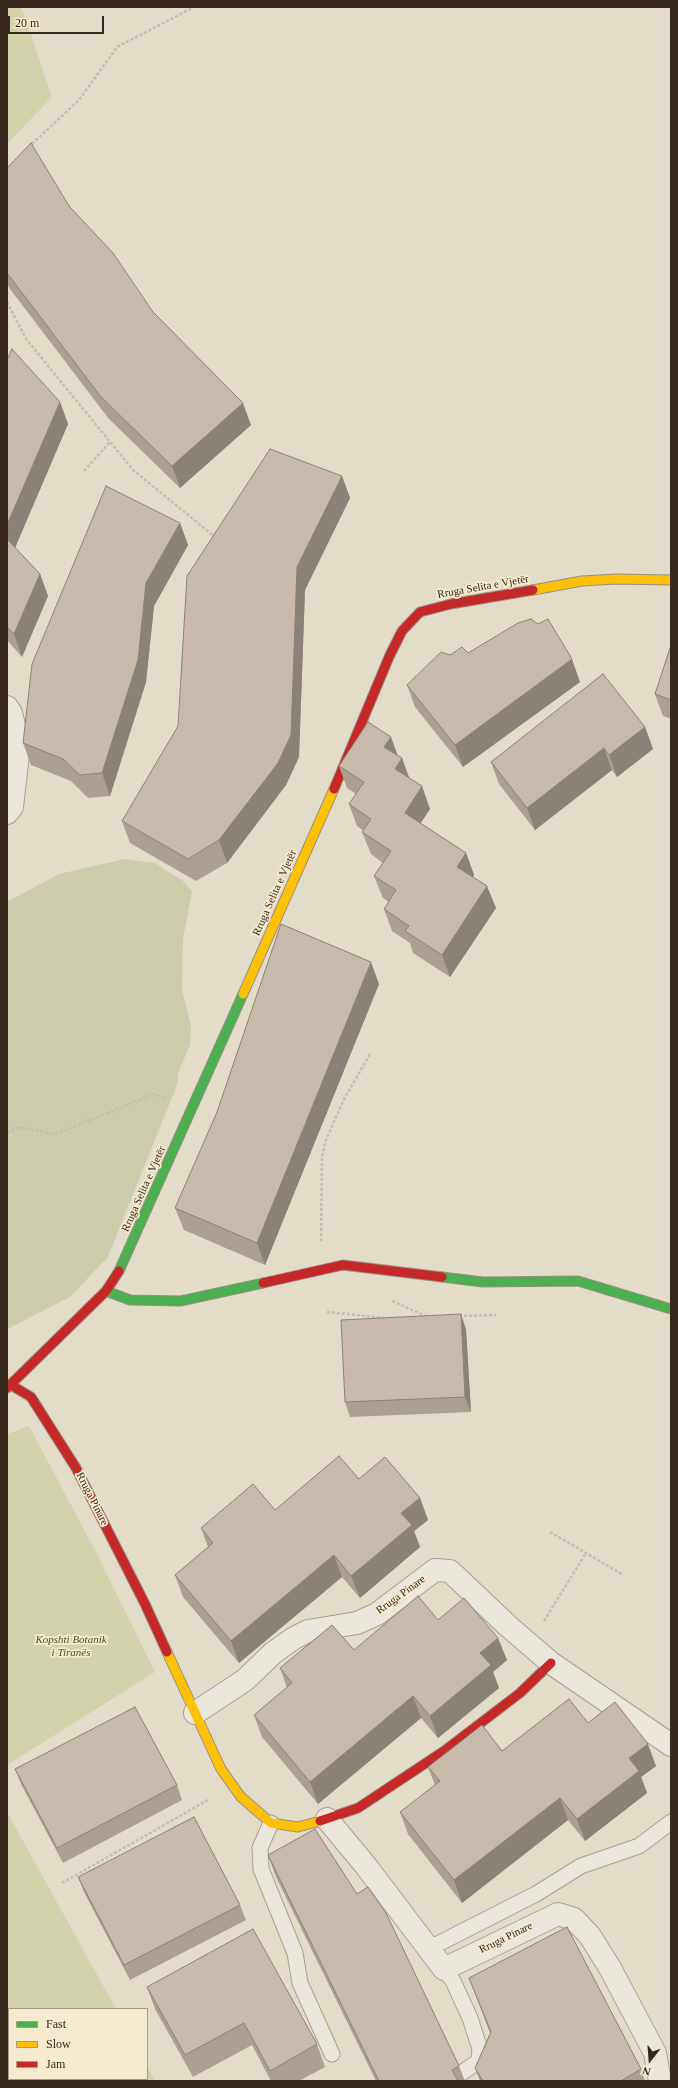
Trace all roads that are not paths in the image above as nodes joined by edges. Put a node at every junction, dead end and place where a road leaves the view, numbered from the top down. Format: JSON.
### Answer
{"nodes":[{"id":1,"x":671,"y":580,"type":"edge"},
{"id":2,"x":7,"y":707,"type":"edge"},
{"id":3,"x":7,"y":813,"type":"edge"},
{"id":4,"x":106,"y":1291,"type":"junction"},
{"id":5,"x":671,"y":1309,"type":"edge"},
{"id":6,"x":9,"y":1386,"type":"edge"},
{"id":7,"x":551,"y":1663,"type":"junction"},
{"id":8,"x":195,"y":1713,"type":"junction"},
{"id":9,"x":671,"y":1745,"type":"edge"},
{"id":10,"x":327,"y":1819,"type":"junction"},
{"id":11,"x":671,"y":1822,"type":"edge"},
{"id":12,"x":271,"y":1823,"type":"junction"},
{"id":13,"x":430,"y":1948,"type":"junction"},
{"id":14,"x":444,"y":1969,"type":"junction"},
{"id":15,"x":332,"y":2054,"type":"dead end"},
{"id":16,"x":460,"y":2074,"type":"dead end"},
{"id":17,"x":660,"y":2081,"type":"edge"}],
"edges":[{"from":1,"to":4,"type":"street","name":"Rruga Selita e Vjetër"},
{"from":2,"to":3,"type":"street"},
{"from":4,"to":5,"type":"street"},
{"from":4,"to":6,"type":"street","name":"Rruga Selita e Vjetër"},
{"from":6,"to":8,"type":"street","name":"Rruga Pinare"},
{"from":7,"to":8,"type":"street","name":"Rruga Pinare"},
{"from":7,"to":9,"type":"street","name":"Rruga Pinare"},
{"from":7,"to":10,"type":"street"},
{"from":8,"to":12,"type":"street","name":"Rruga Pinare"},
{"from":10,"to":12,"type":"street"},
{"from":10,"to":13,"type":"street"},
{"from":11,"to":13,"type":"lane"},
{"from":12,"to":15,"type":"lane"},
{"from":13,"to":14,"type":"street"},
{"from":14,"to":16,"type":"lane"},
{"from":14,"to":17,"type":"street","name":"Rruga Pinare"}]}
